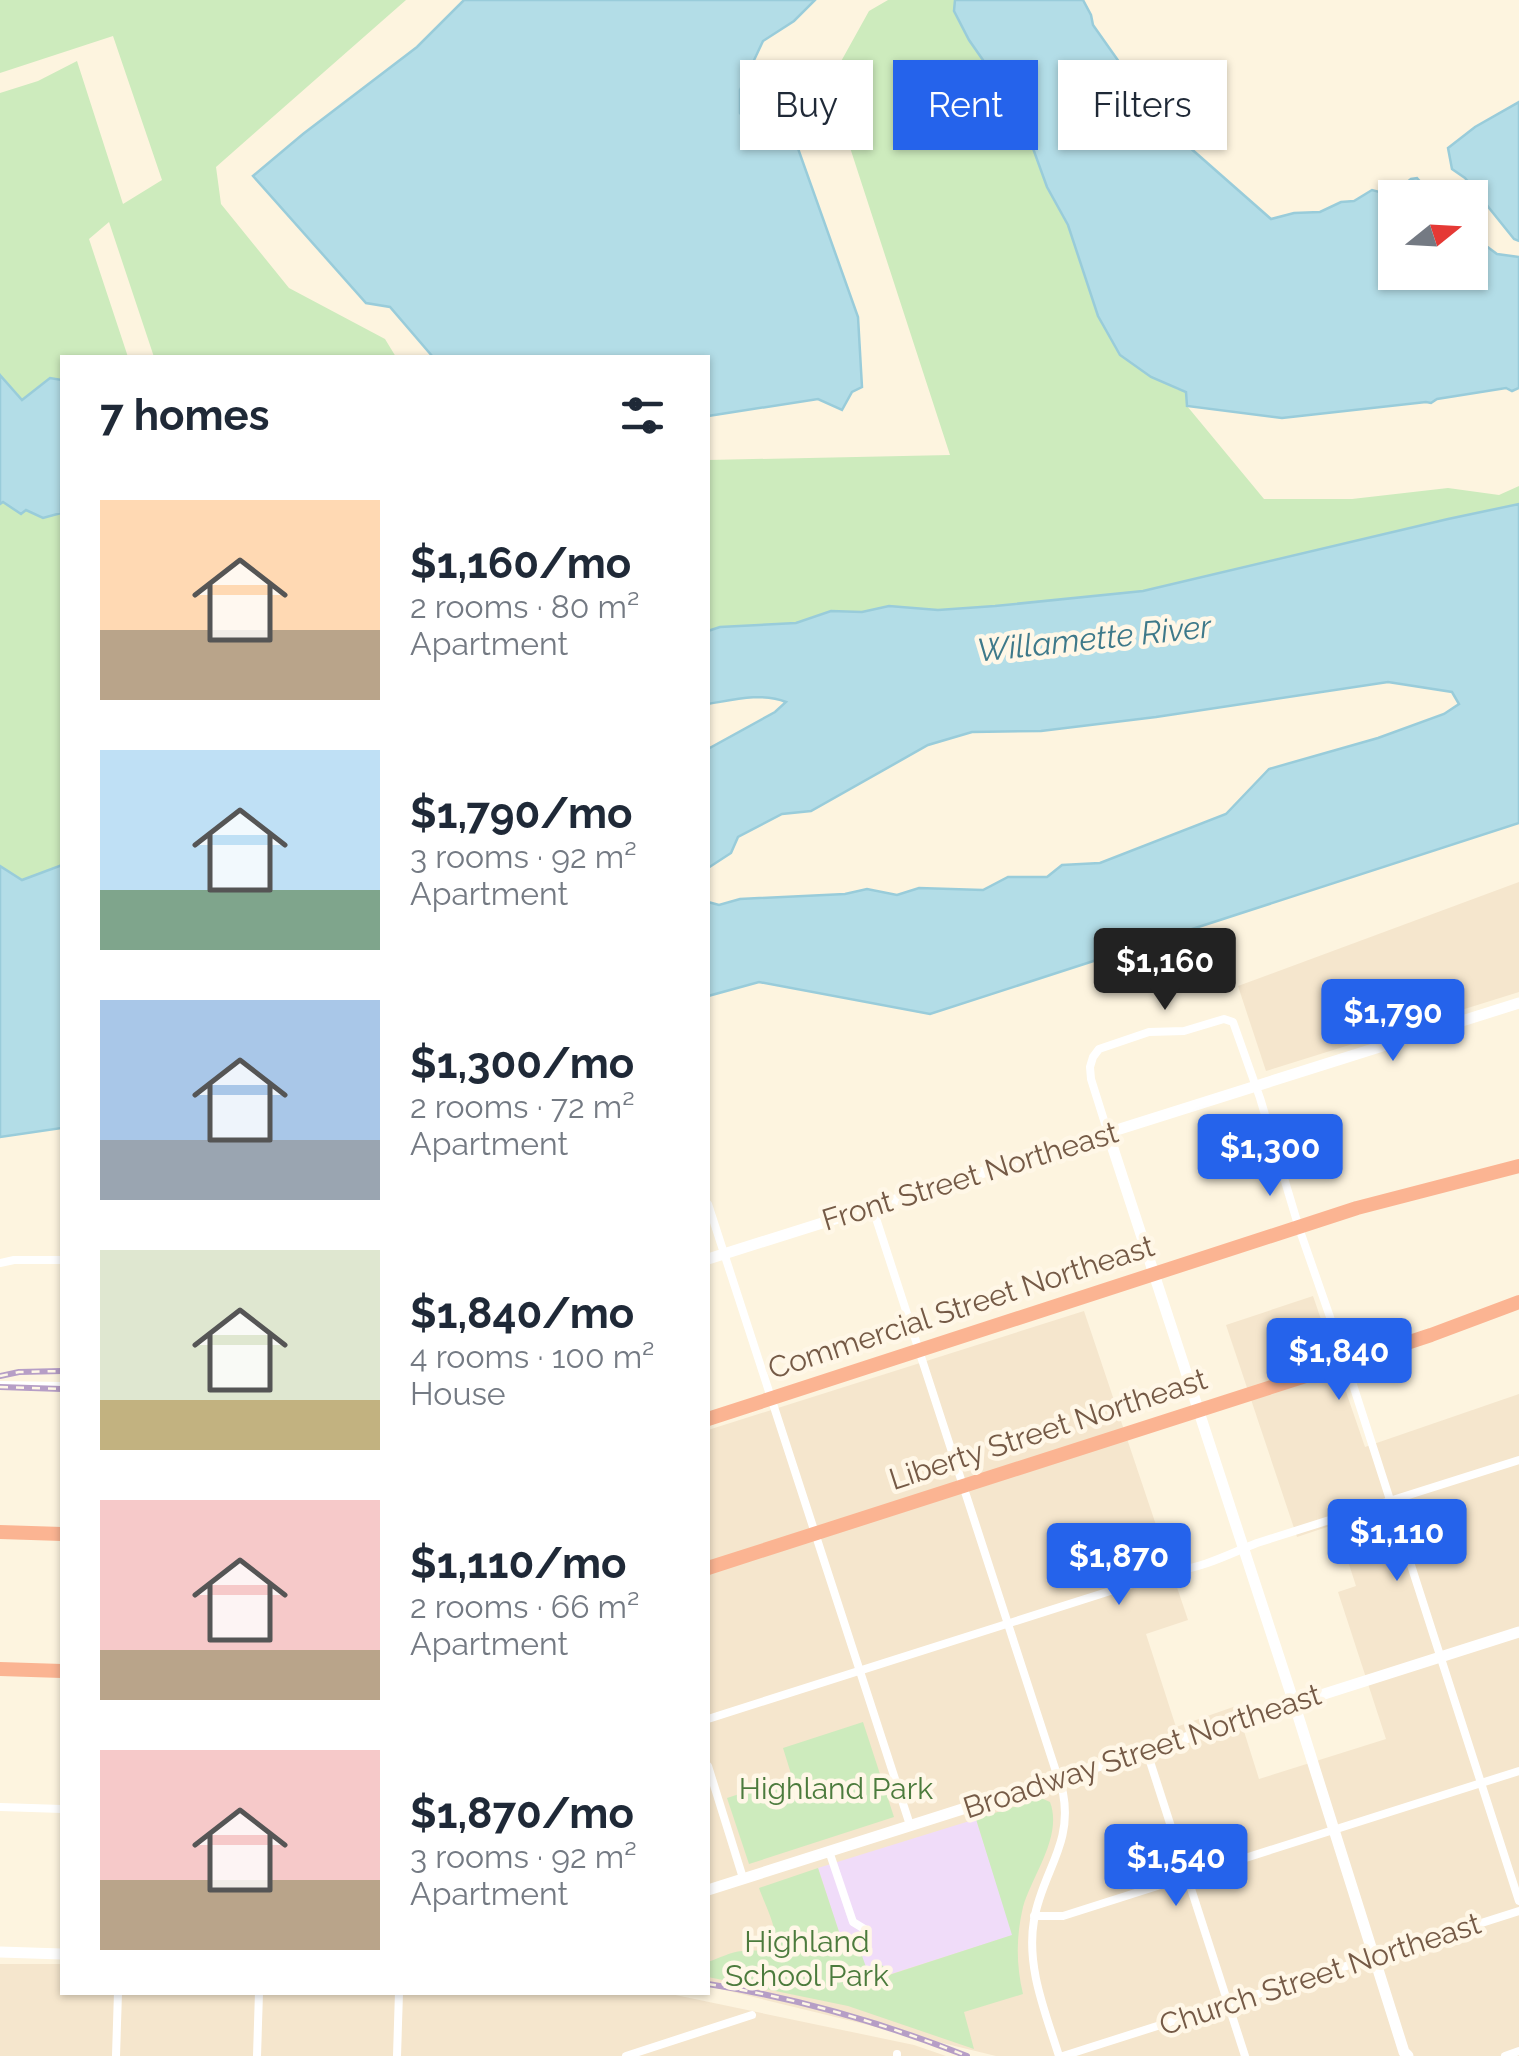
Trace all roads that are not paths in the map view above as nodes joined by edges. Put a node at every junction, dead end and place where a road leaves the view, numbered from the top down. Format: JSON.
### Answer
{"nodes":[{"id":1,"x":1519,"y":1003,"type":"edge"},
{"id":2,"x":1255,"y":1086,"type":"junction"},
{"id":3,"x":1108,"y":1133,"type":"junction"},
{"id":4,"x":1519,"y":1166,"type":"edge"},
{"id":5,"x":872,"y":1206,"type":"junction"},
{"id":6,"x":710,"y":1210,"type":"edge"},
{"id":7,"x":1298,"y":1228,"type":"junction"},
{"id":8,"x":724,"y":1254,"type":"junction"},
{"id":9,"x":710,"y":1259,"type":"edge"},
{"id":10,"x":60,"y":1260,"type":"edge"},
{"id":11,"x":2,"y":1266,"type":"edge"},
{"id":12,"x":1152,"y":1274,"type":"junction"},
{"id":13,"x":1519,"y":1302,"type":"edge"},
{"id":14,"x":918,"y":1351,"type":"junction"},
{"id":15,"x":1346,"y":1363,"type":"junction"},
{"id":16,"x":0,"y":1384,"type":"edge"},
{"id":17,"x":60,"y":1386,"type":"edge"},
{"id":18,"x":771,"y":1398,"type":"junction"},
{"id":19,"x":1197,"y":1410,"type":"junction"},
{"id":20,"x":710,"y":1418,"type":"edge"},
{"id":21,"x":1519,"y":1460,"type":"edge"},
{"id":22,"x":962,"y":1485,"type":"junction"},
{"id":23,"x":1390,"y":1500,"type":"junction"},
{"id":24,"x":0,"y":1532,"type":"edge"},
{"id":25,"x":816,"y":1532,"type":"junction"},
{"id":26,"x":60,"y":1534,"type":"edge"},
{"id":27,"x":1243,"y":1549,"type":"junction"},
{"id":28,"x":710,"y":1567,"type":"edge"},
{"id":29,"x":1008,"y":1624,"type":"junction"},
{"id":30,"x":1519,"y":1632,"type":"edge"},
{"id":31,"x":1440,"y":1656,"type":"junction"},
{"id":32,"x":0,"y":1668,"type":"edge"},
{"id":33,"x":60,"y":1670,"type":"edge"},
{"id":34,"x":860,"y":1671,"type":"junction"},
{"id":35,"x":1294,"y":1703,"type":"junction"},
{"id":36,"x":710,"y":1718,"type":"edge"},
{"id":37,"x":1146,"y":1749,"type":"junction"},
{"id":38,"x":1519,"y":1771,"type":"edge"},
{"id":39,"x":710,"y":1772,"type":"edge"},
{"id":40,"x":1058,"y":1777,"type":"junction"},
{"id":41,"x":1482,"y":1784,"type":"junction"},
{"id":42,"x":0,"y":1807,"type":"edge"},
{"id":43,"x":60,"y":1809,"type":"edge"},
{"id":44,"x":910,"y":1825,"type":"junction"},
{"id":45,"x":1334,"y":1830,"type":"junction"},
{"id":46,"x":829,"y":1851,"type":"junction"},
{"id":47,"x":1186,"y":1877,"type":"junction"},
{"id":48,"x":743,"y":1878,"type":"junction"},
{"id":49,"x":710,"y":1889,"type":"edge"},
{"id":50,"x":1519,"y":1901,"type":"edge"},
{"id":51,"x":1519,"y":1911,"type":"edge"},
{"id":52,"x":1034,"y":1916,"type":"junction"},
{"id":53,"x":866,"y":1930,"type":"dead end"},
{"id":54,"x":0,"y":1952,"type":"edge"},
{"id":55,"x":60,"y":1954,"type":"edge"},
{"id":56,"x":1375,"y":1957,"type":"junction"},
{"id":57,"x":118,"y":1995,"type":"edge"},
{"id":58,"x":259,"y":1995,"type":"edge"},
{"id":59,"x":399,"y":1995,"type":"edge"},
{"id":60,"x":1227,"y":2003,"type":"junction"},
{"id":61,"x":752,"y":2015,"type":"dead end"},
{"id":62,"x":1519,"y":2052,"type":"edge"},
{"id":63,"x":1405,"y":2055,"type":"edge"},
{"id":64,"x":116,"y":2056,"type":"edge"},
{"id":65,"x":257,"y":2056,"type":"edge"},
{"id":66,"x":398,"y":2056,"type":"edge"},
{"id":67,"x":626,"y":2056,"type":"edge"},
{"id":68,"x":1061,"y":2056,"type":"edge"},
{"id":69,"x":1245,"y":2056,"type":"edge"},
{"id":70,"x":1505,"y":2056,"type":"edge"}],
"edges":[{"from":1,"to":2,"type":"main road","name":"Front Street Northeast"},
{"from":2,"to":3,"type":"main road","name":"Front Street Northeast"},
{"from":2,"to":3,"type":"street"},
{"from":2,"to":7,"type":"street"},
{"from":3,"to":5,"type":"main road","name":"Front Street Northeast"},
{"from":3,"to":12,"type":"main road"},
{"from":4,"to":7,"type":"highway","name":"Commercial Street Northeast"},
{"from":5,"to":8,"type":"main road","name":"Front Street Northeast"},
{"from":5,"to":14,"type":"street"},
{"from":6,"to":8,"type":"street"},
{"from":7,"to":12,"type":"highway","name":"Commercial Street Northeast"},
{"from":7,"to":15,"type":"street"},
{"from":8,"to":9,"type":"main road","name":"Front Street Northeast"},
{"from":8,"to":18,"type":"street"},
{"from":10,"to":11,"type":"street"},
{"from":12,"to":14,"type":"highway","name":"Commercial Street Northeast"},
{"from":12,"to":19,"type":"main road"},
{"from":13,"to":15,"type":"highway","name":"Liberty Street Northeast"},
{"from":14,"to":18,"type":"highway","name":"Commercial Street Northeast"},
{"from":14,"to":22,"type":"street"},
{"from":15,"to":19,"type":"highway","name":"Liberty Street Northeast"},
{"from":15,"to":23,"type":"street"},
{"from":16,"to":17,"type":"street"},
{"from":18,"to":20,"type":"highway","name":"Commercial Street Northeast"},
{"from":18,"to":25,"type":"street"},
{"from":19,"to":22,"type":"highway","name":"Liberty Street Northeast"},
{"from":19,"to":27,"type":"main road"},
{"from":21,"to":23,"type":"street"},
{"from":22,"to":25,"type":"highway","name":"Liberty Street Northeast"},
{"from":22,"to":29,"type":"street"},
{"from":23,"to":27,"type":"street"},
{"from":23,"to":31,"type":"street"},
{"from":24,"to":26,"type":"highway"},
{"from":25,"to":28,"type":"highway","name":"Liberty Street Northeast"},
{"from":25,"to":34,"type":"street"},
{"from":27,"to":29,"type":"street"},
{"from":27,"to":35,"type":"main road"},
{"from":29,"to":34,"type":"street"},
{"from":29,"to":40,"type":"street"},
{"from":30,"to":31,"type":"main road","name":"Broadway Street Northeast"},
{"from":31,"to":35,"type":"main road","name":"Broadway Street Northeast"},
{"from":31,"to":41,"type":"street"},
{"from":32,"to":33,"type":"highway"},
{"from":34,"to":36,"type":"street"},
{"from":34,"to":44,"type":"street"},
{"from":35,"to":37,"type":"main road","name":"Broadway Street Northeast"},
{"from":35,"to":45,"type":"main road"},
{"from":37,"to":40,"type":"main road","name":"Broadway Street Northeast"},
{"from":37,"to":47,"type":"street"},
{"from":38,"to":41,"type":"street"},
{"from":39,"to":48,"type":"street"},
{"from":40,"to":44,"type":"main road","name":"Broadway Street Northeast"},
{"from":40,"to":52,"type":"street"},
{"from":41,"to":45,"type":"street"},
{"from":41,"to":50,"type":"street"},
{"from":42,"to":43,"type":"street"},
{"from":44,"to":46,"type":"main road","name":"Broadway Street Northeast"},
{"from":45,"to":47,"type":"street"},
{"from":45,"to":56,"type":"main road"},
{"from":46,"to":48,"type":"main road","name":"Broadway Street Northeast"},
{"from":46,"to":53,"type":"street"},
{"from":47,"to":52,"type":"street"},
{"from":47,"to":60,"type":"street"},
{"from":48,"to":49,"type":"main road","name":"Broadway Street Northeast"},
{"from":51,"to":56,"type":"street","name":"Church Street Northeast"},
{"from":52,"to":68,"type":"street"},
{"from":54,"to":55,"type":"main road"},
{"from":56,"to":60,"type":"street","name":"Church Street Northeast"},
{"from":56,"to":63,"type":"main road"},
{"from":57,"to":64,"type":"street"},
{"from":58,"to":65,"type":"street"},
{"from":59,"to":66,"type":"street"},
{"from":60,"to":68,"type":"street","name":"Church Street Northeast"},
{"from":60,"to":69,"type":"street"},
{"from":61,"to":67,"type":"street"},
{"from":62,"to":70,"type":"street"}]}
